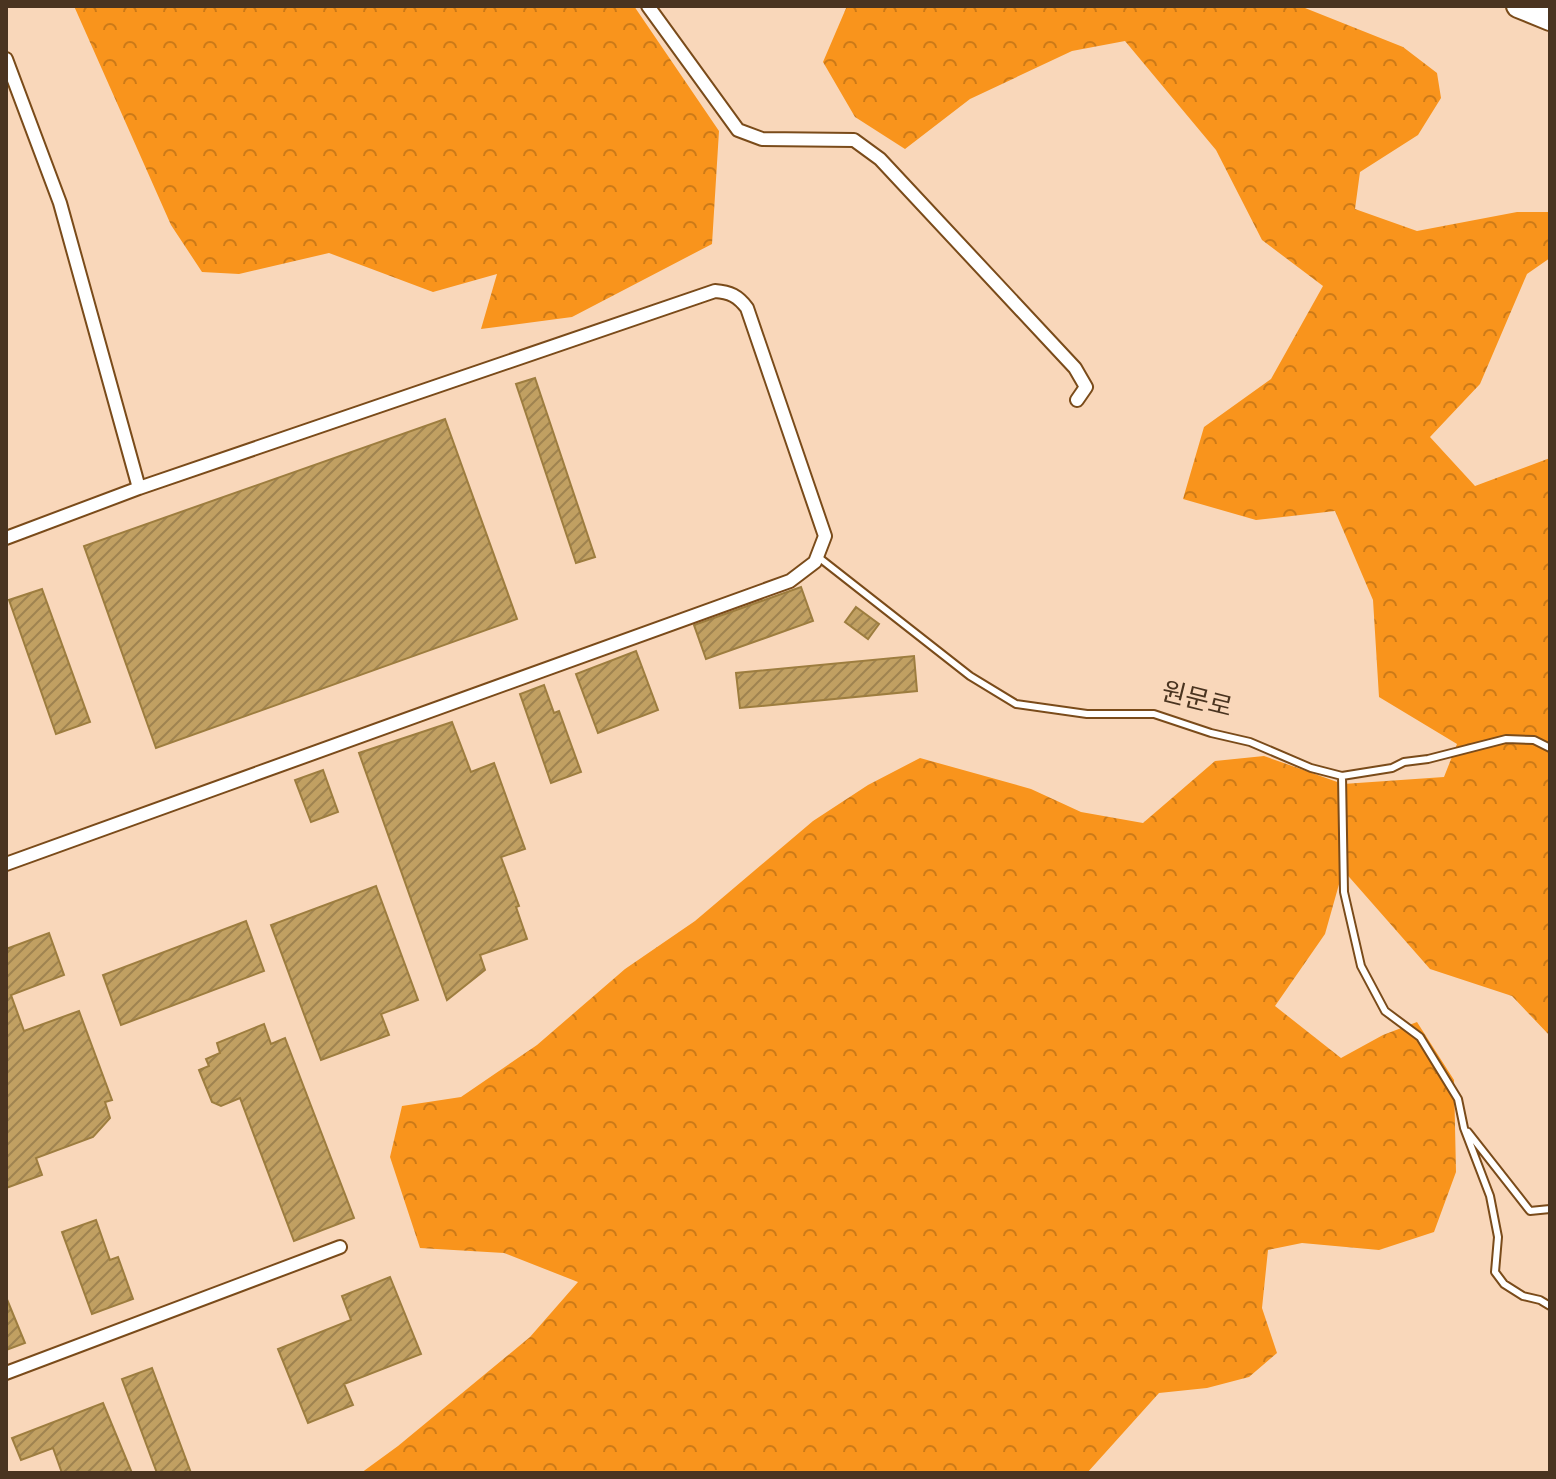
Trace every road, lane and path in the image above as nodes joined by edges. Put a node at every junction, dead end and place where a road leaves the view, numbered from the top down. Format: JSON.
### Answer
{"nodes":[{"id":1,"x":648,"y":6,"type":"edge"},
{"id":2,"x":1518,"y":6,"type":"edge"},
{"id":3,"x":1550,"y":19,"type":"edge"},
{"id":4,"x":6,"y":59,"type":"edge"},
{"id":5,"x":1077,"y":400,"type":"dead end"},
{"id":6,"x":139,"y":488,"type":"junction"},
{"id":7,"x":6,"y":538,"type":"edge"},
{"id":8,"x":817,"y":556,"type":"junction"},
{"id":9,"x":1550,"y":748,"type":"edge"},
{"id":10,"x":1342,"y":776,"type":"junction"},
{"id":11,"x":6,"y":864,"type":"edge"},
{"id":12,"x":1464,"y":1128,"type":"junction"},
{"id":13,"x":1550,"y":1209,"type":"edge"},
{"id":14,"x":340,"y":1247,"type":"dead end"},
{"id":15,"x":1550,"y":1306,"type":"edge"},
{"id":16,"x":6,"y":1373,"type":"edge"}],
"edges":[{"from":1,"to":5,"type":"street"},
{"from":2,"to":3,"type":"highway"},
{"from":4,"to":6,"type":"street"},
{"from":6,"to":7,"type":"street"},
{"from":6,"to":8,"type":"street"},
{"from":8,"to":10,"type":"lane","name":"원문로"},
{"from":8,"to":11,"type":"street"},
{"from":9,"to":10,"type":"lane","name":"원문로"},
{"from":10,"to":12,"type":"lane"},
{"from":12,"to":13,"type":"lane"},
{"from":12,"to":15,"type":"lane"},
{"from":14,"to":16,"type":"street"}]}
